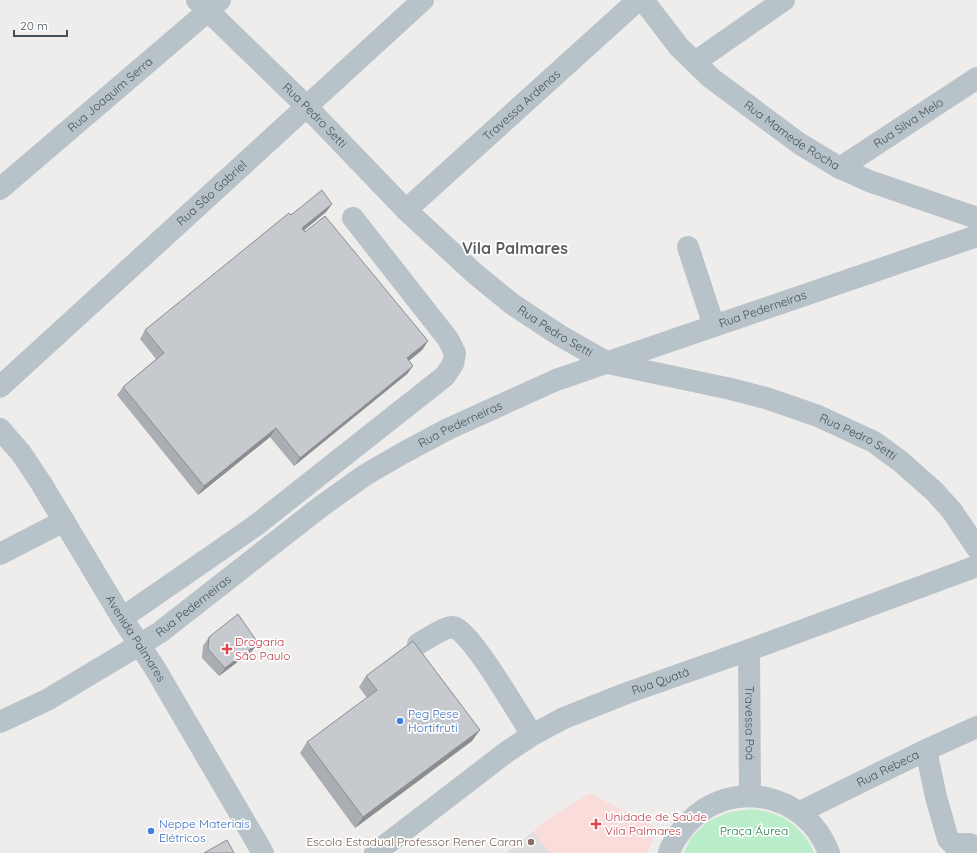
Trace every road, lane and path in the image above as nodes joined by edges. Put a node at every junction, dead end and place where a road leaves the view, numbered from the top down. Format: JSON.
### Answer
{"nodes":[{"id":1,"x":423,"y":0,"type":"edge"},
{"id":2,"x":638,"y":0,"type":"edge"},
{"id":3,"x":643,"y":0,"type":"edge"},
{"id":4,"x":784,"y":0,"type":"edge"},
{"id":5,"x":208,"y":4,"type":"edge"},
{"id":6,"x":695,"y":62,"type":"junction"},
{"id":7,"x":977,"y":78,"type":"edge"},
{"id":8,"x":308,"y":107,"type":"junction"},
{"id":9,"x":840,"y":168,"type":"junction"},
{"id":10,"x":0,"y":190,"type":"edge"},
{"id":11,"x":406,"y":210,"type":"junction"},
{"id":12,"x":353,"y":218,"type":"dead end"},
{"id":13,"x":977,"y":218,"type":"edge"},
{"id":14,"x":977,"y":236,"type":"edge"},
{"id":15,"x":688,"y":247,"type":"dead end"},
{"id":16,"x":714,"y":326,"type":"junction"},
{"id":17,"x":608,"y":363,"type":"junction"},
{"id":18,"x":0,"y":387,"type":"edge"},
{"id":19,"x":0,"y":429,"type":"edge"},
{"id":20,"x":64,"y":521,"type":"junction"},
{"id":21,"x":977,"y":548,"type":"edge"},
{"id":22,"x":0,"y":554,"type":"edge"},
{"id":23,"x":977,"y":566,"type":"edge"},
{"id":24,"x":122,"y":618,"type":"junction"},
{"id":25,"x":418,"y":644,"type":"dead end"},
{"id":26,"x":140,"y":645,"type":"junction"},
{"id":27,"x":749,"y":650,"type":"junction"},
{"id":28,"x":0,"y":722,"type":"edge"},
{"id":29,"x":977,"y":727,"type":"edge"},
{"id":30,"x":532,"y":734,"type":"junction"},
{"id":31,"x":926,"y":750,"type":"junction"},
{"id":32,"x":750,"y":796,"type":"junction"},
{"id":33,"x":800,"y":812,"type":"junction"},
{"id":34,"x":970,"y":844,"type":"dead end"},
{"id":35,"x":263,"y":853,"type":"edge"},
{"id":36,"x":375,"y":853,"type":"edge"},
{"id":37,"x":669,"y":853,"type":"edge"},
{"id":38,"x":829,"y":853,"type":"edge"}],
"edges":[{"from":1,"to":8,"type":"street","name":"Rua São Gabriel"},
{"from":2,"to":11,"type":"street","name":"Travessa Ardenas"},
{"from":3,"to":6,"type":"street","name":"Rua Mamede Rocha"},
{"from":4,"to":6,"type":"street"},
{"from":5,"to":8,"type":"street","name":"Rua Pedro Setti"},
{"from":5,"to":10,"type":"street","name":"Rua Joaquim Serra"},
{"from":6,"to":9,"type":"street","name":"Rua Mamede Rocha"},
{"from":7,"to":9,"type":"street","name":"Rua Silva Melo"},
{"from":8,"to":11,"type":"street","name":"Rua Pedro Setti"},
{"from":8,"to":18,"type":"street","name":"Rua São Gabriel"},
{"from":9,"to":13,"type":"street","name":"Rua Mamede Rocha"},
{"from":11,"to":17,"type":"street","name":"Rua Pedro Setti"},
{"from":12,"to":24,"type":"street"},
{"from":14,"to":16,"type":"street","name":"Rua Pederneiras"},
{"from":15,"to":16,"type":"street"},
{"from":16,"to":17,"type":"street","name":"Rua Pederneiras"},
{"from":17,"to":21,"type":"street","name":"Rua Pedro Setti"},
{"from":17,"to":26,"type":"street","name":"Rua Pederneiras"},
{"from":19,"to":20,"type":"street","name":"Avenida Palmares"},
{"from":20,"to":22,"type":"street"},
{"from":20,"to":24,"type":"street","name":"Avenida Palmares"},
{"from":23,"to":27,"type":"street","name":"Rua Quatá"},
{"from":24,"to":26,"type":"street","name":"Avenida Palmares"},
{"from":25,"to":30,"type":"street"},
{"from":26,"to":28,"type":"street","name":"Rua Pederneiras"},
{"from":26,"to":35,"type":"street","name":"Avenida Palmares"},
{"from":27,"to":30,"type":"street","name":"Rua Quatá"},
{"from":27,"to":32,"type":"street","name":"Travessa Poá"},
{"from":29,"to":31,"type":"street","name":"Rua Rebeca"},
{"from":30,"to":36,"type":"street","name":"Rua Quatá"},
{"from":31,"to":33,"type":"street","name":"Rua Rebeca"},
{"from":31,"to":34,"type":"street"},
{"from":32,"to":33,"type":"street"},
{"from":32,"to":37,"type":"street"},
{"from":33,"to":38,"type":"street"}]}
